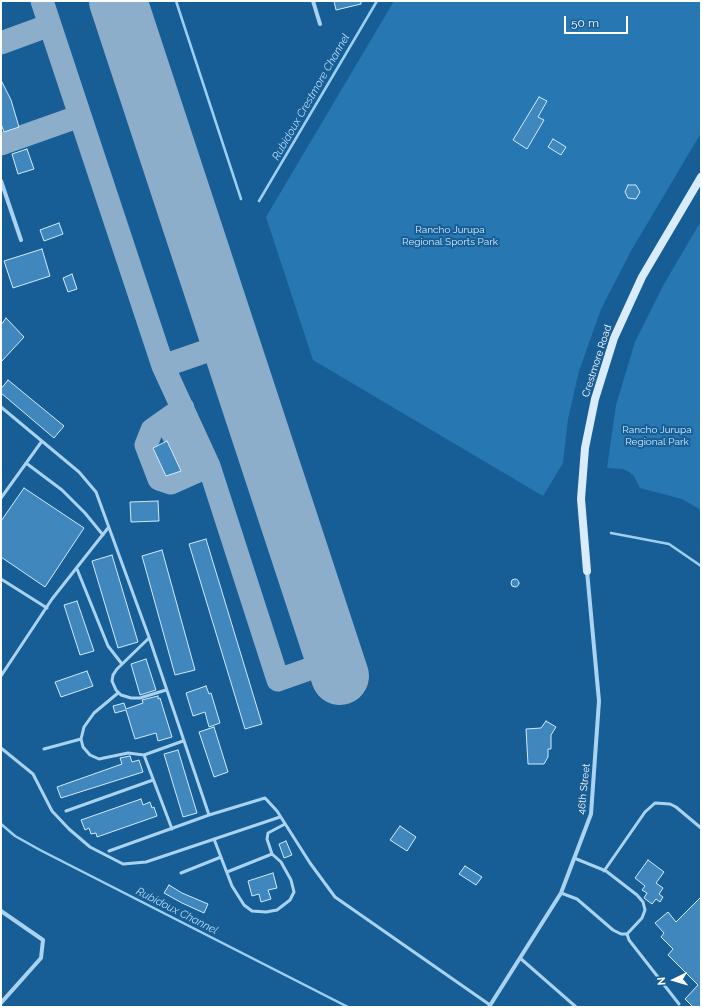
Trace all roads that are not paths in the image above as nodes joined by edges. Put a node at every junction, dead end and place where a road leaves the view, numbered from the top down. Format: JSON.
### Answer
{"nodes":[{"id":1,"x":313,"y":1,"type":"edge"},
{"id":2,"x":320,"y":24,"type":"dead end"},
{"id":3,"x":701,"y":177,"type":"edge"},
{"id":4,"x":1,"y":181,"type":"edge"},
{"id":5,"x":21,"y":240,"type":"dead end"},
{"id":6,"x":1,"y":407,"type":"edge"},
{"id":7,"x":42,"y":440,"type":"junction"},
{"id":8,"x":26,"y":464,"type":"junction"},
{"id":9,"x":1,"y":498,"type":"edge"},
{"id":10,"x":108,"y":528,"type":"junction"},
{"id":11,"x":103,"y":535,"type":"junction"},
{"id":12,"x":76,"y":568,"type":"junction"},
{"id":13,"x":587,"y":571,"type":"joint"},
{"id":14,"x":1,"y":579,"type":"edge"},
{"id":15,"x":46,"y":608,"type":"junction"},
{"id":16,"x":149,"y":638,"type":"junction"},
{"id":17,"x":122,"y":664,"type":"junction"},
{"id":18,"x":1,"y":676,"type":"edge"},
{"id":19,"x":166,"y":690,"type":"junction"},
{"id":20,"x":118,"y":693,"type":"junction"},
{"id":21,"x":81,"y":739,"type":"junction"},
{"id":22,"x":183,"y":741,"type":"junction"},
{"id":23,"x":1,"y":748,"type":"edge"},
{"id":24,"x":44,"y":749,"type":"dead end"},
{"id":25,"x":144,"y":755,"type":"junction"},
{"id":26,"x":153,"y":780,"type":"junction"},
{"id":27,"x":66,"y":811,"type":"dead end"},
{"id":28,"x":209,"y":815,"type":"junction"},
{"id":29,"x":280,"y":817,"type":"junction"},
{"id":30,"x":285,"y":824,"type":"junction"},
{"id":31,"x":701,"y":828,"type":"edge"},
{"id":32,"x":172,"y":829,"type":"junction"},
{"id":33,"x":214,"y":839,"type":"junction"},
{"id":34,"x":109,"y":851,"type":"dead end"},
{"id":35,"x":272,"y":854,"type":"junction"},
{"id":36,"x":221,"y":857,"type":"junction"},
{"id":37,"x":574,"y":858,"type":"junction"},
{"id":38,"x":604,"y":870,"type":"junction"},
{"id":39,"x":226,"y":872,"type":"junction"},
{"id":40,"x":182,"y":873,"type":"dead end"},
{"id":41,"x":560,"y":893,"type":"junction"},
{"id":42,"x":1,"y":911,"type":"edge"},
{"id":43,"x":627,"y":934,"type":"junction"},
{"id":44,"x":520,"y":958,"type":"junction"},
{"id":45,"x":1,"y":1003,"type":"edge"},
{"id":46,"x":679,"y":1004,"type":"dead end"},
{"id":47,"x":490,"y":1006,"type":"edge"},
{"id":48,"x":576,"y":1007,"type":"edge"}],
"edges":[{"from":1,"to":2,"type":"street"},
{"from":3,"to":13,"type":"street","name":"Crestmore Road"},
{"from":4,"to":5,"type":"street"},
{"from":6,"to":7,"type":"lane"},
{"from":7,"to":8,"type":"lane"},
{"from":7,"to":10,"type":"lane"},
{"from":8,"to":9,"type":"lane"},
{"from":8,"to":11,"type":"lane"},
{"from":10,"to":11,"type":"lane"},
{"from":10,"to":16,"type":"lane"},
{"from":11,"to":12,"type":"lane"},
{"from":12,"to":15,"type":"lane"},
{"from":12,"to":17,"type":"lane"},
{"from":13,"to":37,"type":"street","name":"46th Street"},
{"from":14,"to":15,"type":"lane"},
{"from":15,"to":18,"type":"lane"},
{"from":16,"to":17,"type":"lane"},
{"from":16,"to":19,"type":"lane"},
{"from":17,"to":20,"type":"lane"},
{"from":19,"to":20,"type":"lane"},
{"from":19,"to":22,"type":"lane"},
{"from":20,"to":21,"type":"lane"},
{"from":21,"to":24,"type":"lane"},
{"from":21,"to":25,"type":"lane"},
{"from":22,"to":25,"type":"lane"},
{"from":22,"to":28,"type":"lane"},
{"from":23,"to":33,"type":"lane"},
{"from":25,"to":26,"type":"lane"},
{"from":26,"to":27,"type":"lane"},
{"from":26,"to":32,"type":"lane"},
{"from":28,"to":29,"type":"lane"},
{"from":28,"to":32,"type":"lane"},
{"from":29,"to":30,"type":"lane"},
{"from":29,"to":33,"type":"lane"},
{"from":30,"to":35,"type":"lane"},
{"from":30,"to":47,"type":"lane"},
{"from":31,"to":38,"type":"lane"},
{"from":32,"to":34,"type":"lane"},
{"from":33,"to":36,"type":"lane"},
{"from":35,"to":39,"type":"lane"},
{"from":35,"to":39,"type":"lane"},
{"from":36,"to":39,"type":"lane"},
{"from":36,"to":40,"type":"lane"},
{"from":37,"to":38,"type":"lane"},
{"from":37,"to":41,"type":"street","name":"46th Street"},
{"from":38,"to":43,"type":"lane"},
{"from":41,"to":43,"type":"lane"},
{"from":41,"to":44,"type":"street","name":"46th Street"},
{"from":42,"to":45,"type":"street"},
{"from":43,"to":46,"type":"lane"},
{"from":44,"to":47,"type":"street","name":"46th Street"},
{"from":44,"to":48,"type":"lane"}]}
